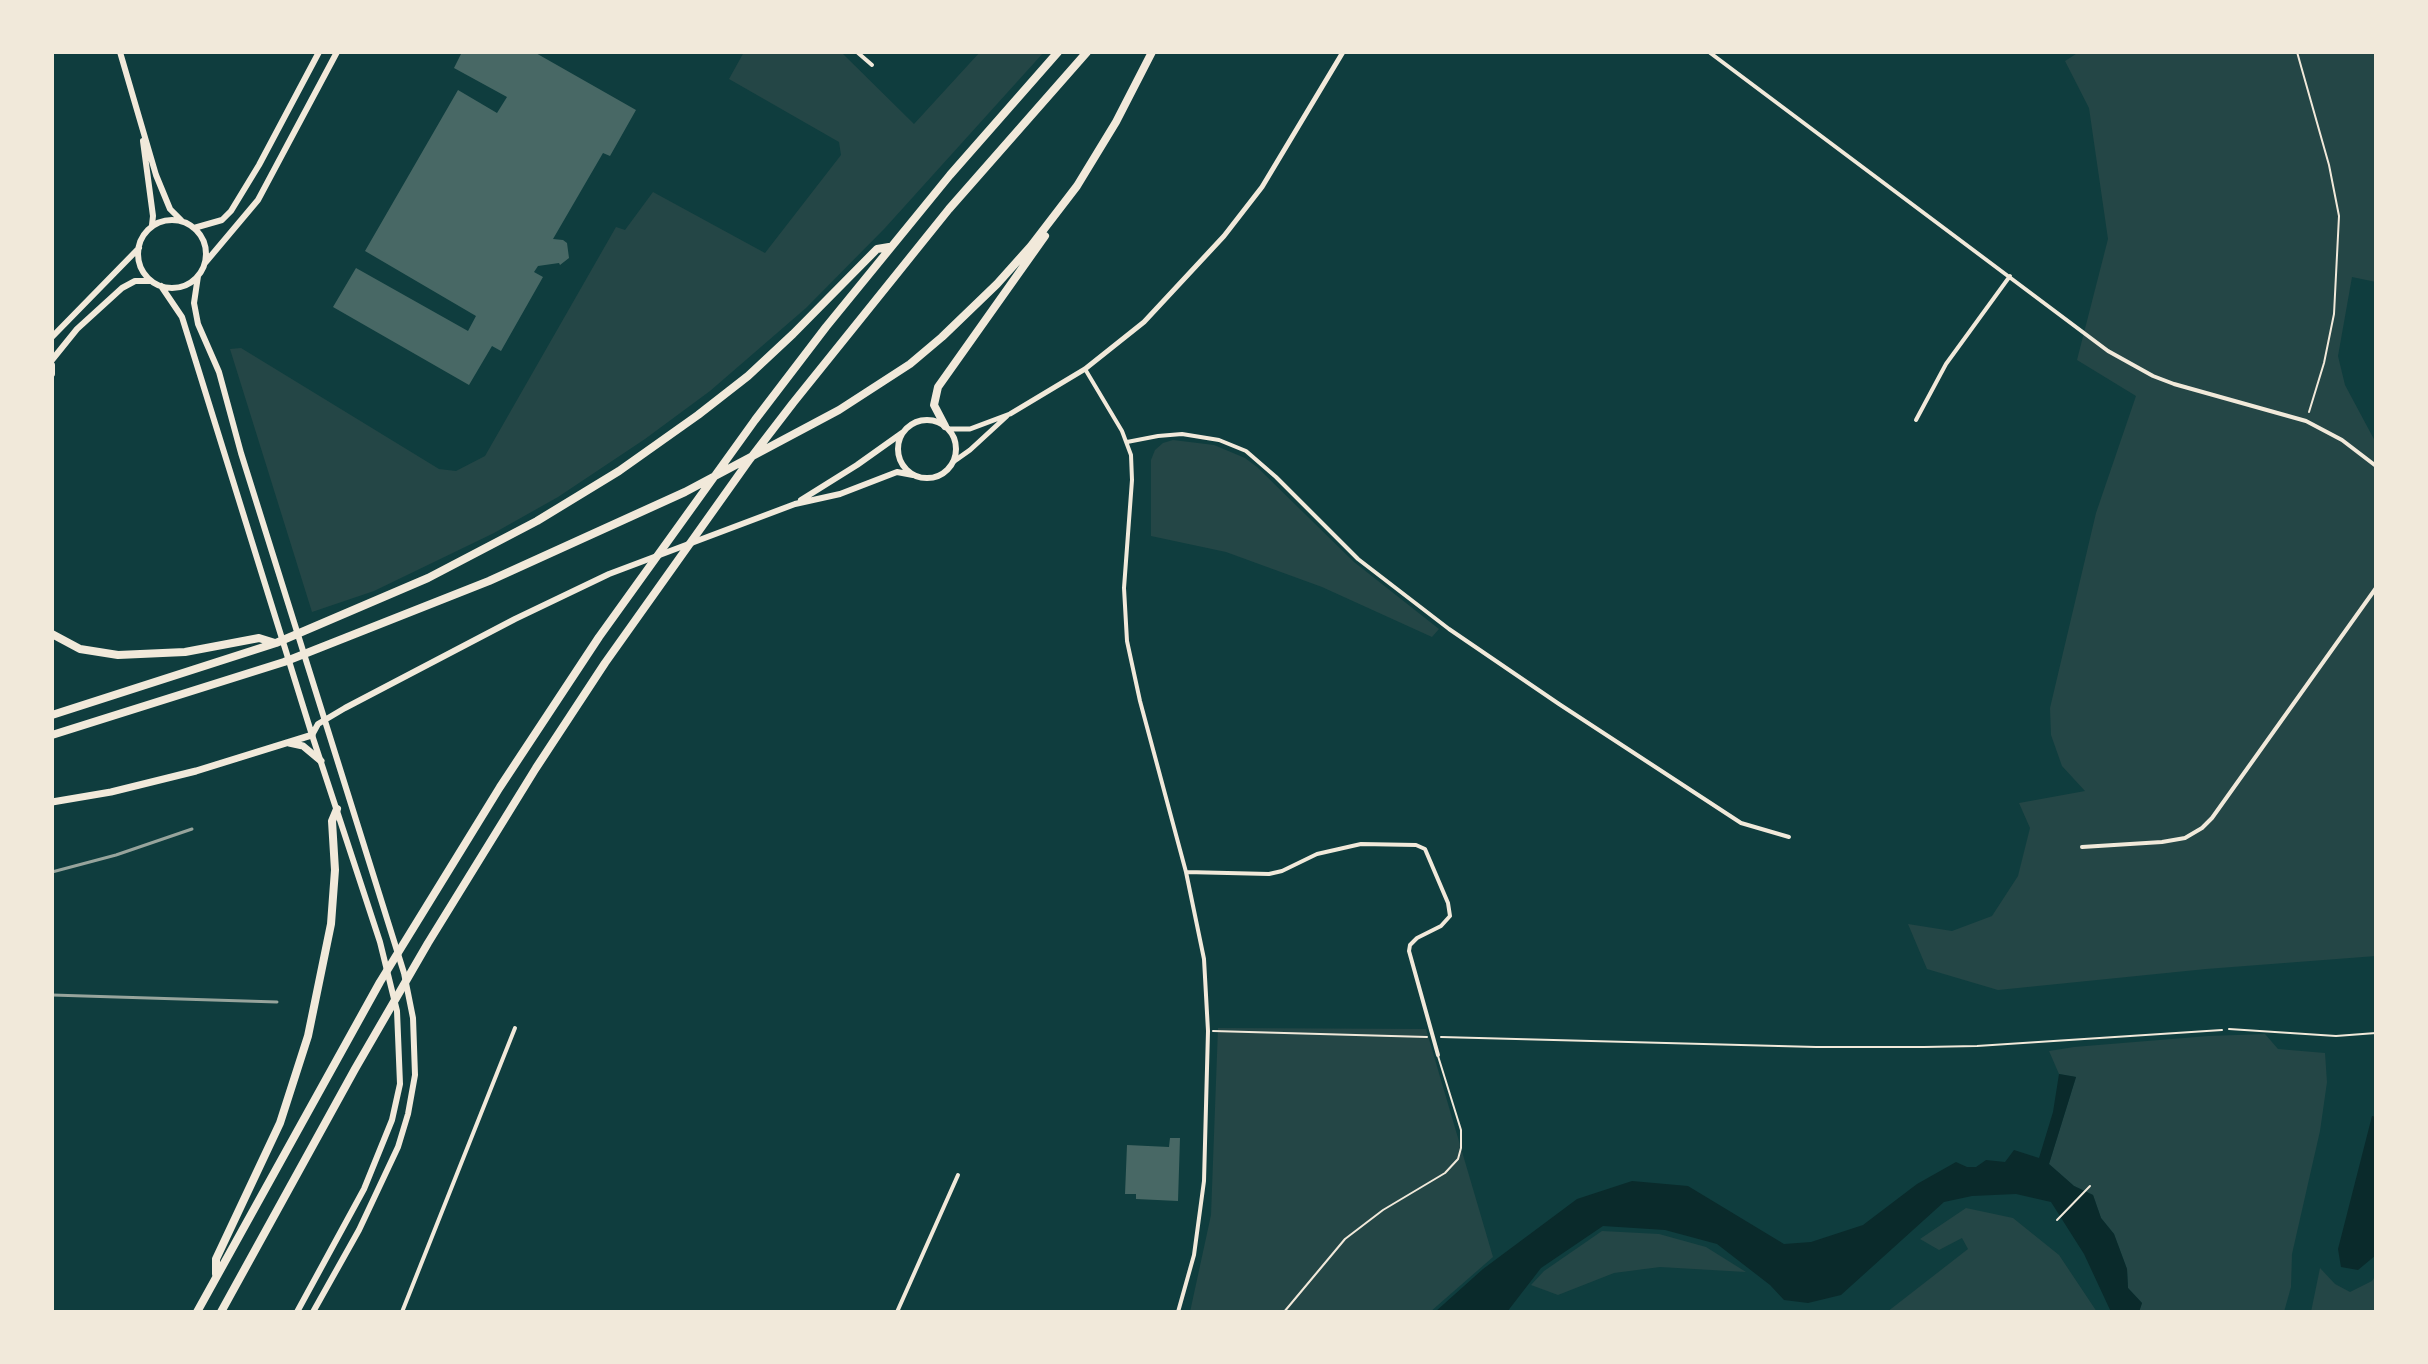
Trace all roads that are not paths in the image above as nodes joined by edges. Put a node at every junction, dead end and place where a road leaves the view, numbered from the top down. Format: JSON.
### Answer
{"nodes":[{"id":1,"x":120,"y":52,"type":"edge"},
{"id":2,"x":319,"y":52,"type":"edge"},
{"id":3,"x":337,"y":52,"type":"edge"},
{"id":4,"x":857,"y":52,"type":"edge"},
{"id":5,"x":1058,"y":52,"type":"edge"},
{"id":6,"x":1087,"y":52,"type":"edge"},
{"id":7,"x":1152,"y":52,"type":"edge"},
{"id":8,"x":1343,"y":52,"type":"edge"},
{"id":9,"x":1709,"y":52,"type":"edge"},
{"id":10,"x":872,"y":65,"type":"dead end"},
{"id":11,"x":306,"y":78,"type":"junction"},
{"id":12,"x":320,"y":86,"type":"junction"},
{"id":13,"x":141,"y":126,"type":"junction"},
{"id":14,"x":1063,"y":205,"type":"junction"},
{"id":15,"x":181,"y":220,"type":"junction"},
{"id":16,"x":152,"y":225,"type":"junction"},
{"id":17,"x":194,"y":228,"type":"junction"},
{"id":18,"x":890,"y":247,"type":"junction"},
{"id":19,"x":139,"y":248,"type":"junction"},
{"id":20,"x":205,"y":263,"type":"junction"},
{"id":21,"x":198,"y":276,"type":"junction"},
{"id":22,"x":2010,"y":276,"type":"junction"},
{"id":23,"x":151,"y":281,"type":"junction"},
{"id":24,"x":161,"y":286,"type":"junction"},
{"id":25,"x":52,"y":337,"type":"edge"},
{"id":26,"x":52,"y":362,"type":"edge"},
{"id":27,"x":1085,"y":369,"type":"junction"},
{"id":28,"x":52,"y":374,"type":"edge"},
{"id":29,"x":1010,"y":414,"type":"junction"},
{"id":30,"x":1916,"y":420,"type":"dead end"},
{"id":31,"x":947,"y":427,"type":"junction"},
{"id":32,"x":905,"y":431,"type":"junction"},
{"id":33,"x":1127,"y":442,"type":"junction"},
{"id":34,"x":953,"y":462,"type":"junction"},
{"id":35,"x":2376,"y":466,"type":"edge"},
{"id":36,"x":913,"y":475,"type":"junction"},
{"id":37,"x":795,"y":504,"type":"junction"},
{"id":38,"x":2376,"y":588,"type":"edge"},
{"id":39,"x":52,"y":634,"type":"edge"},
{"id":40,"x":276,"y":643,"type":"junction"},
{"id":41,"x":52,"y":715,"type":"edge"},
{"id":42,"x":325,"y":721,"type":"junction"},
{"id":43,"x":52,"y":735,"type":"edge"},
{"id":44,"x":312,"y":735,"type":"junction"},
{"id":45,"x":284,"y":743,"type":"junction"},
{"id":46,"x":313,"y":747,"type":"junction"},
{"id":47,"x":321,"y":761,"type":"joint"},
{"id":48,"x":52,"y":802,"type":"edge"},
{"id":49,"x":337,"y":809,"type":"junction"},
{"id":50,"x":1789,"y":837,"type":"dead end"},
{"id":51,"x":2082,"y":847,"type":"dead end"},
{"id":52,"x":1186,"y":872,"type":"junction"},
{"id":53,"x":515,"y":1028,"type":"dead end"},
{"id":54,"x":2229,"y":1029,"type":"road end"},
{"id":55,"x":2376,"y":1033,"type":"edge"},
{"id":56,"x":1438,"y":1055,"type":"joint"},
{"id":57,"x":958,"y":1175,"type":"dead end"},
{"id":58,"x":216,"y":1275,"type":"junction"},
{"id":59,"x":197,"y":1312,"type":"edge"},
{"id":60,"x":221,"y":1312,"type":"edge"},
{"id":61,"x":297,"y":1312,"type":"edge"},
{"id":62,"x":313,"y":1312,"type":"edge"},
{"id":63,"x":402,"y":1312,"type":"edge"},
{"id":64,"x":897,"y":1312,"type":"edge"},
{"id":65,"x":1178,"y":1312,"type":"edge"},
{"id":66,"x":1284,"y":1312,"type":"edge"}],
"edges":[{"from":1,"to":13,"type":"main road"},
{"from":2,"to":11,"type":"main road"},
{"from":3,"to":12,"type":"main road"},
{"from":4,"to":10,"type":"street"},
{"from":5,"to":18,"type":"highway"},
{"from":6,"to":60,"type":"highway"},
{"from":7,"to":14,"type":"highway"},
{"from":8,"to":27,"type":"street"},
{"from":9,"to":22,"type":"street"},
{"from":11,"to":12,"type":"main road"},
{"from":11,"to":17,"type":"main road"},
{"from":12,"to":20,"type":"main road"},
{"from":13,"to":15,"type":"main road"},
{"from":13,"to":16,"type":"main road"},
{"from":14,"to":31,"type":"highway"},
{"from":14,"to":43,"type":"highway"},
{"from":15,"to":16,"type":"main road"},
{"from":15,"to":17,"type":"main road"},
{"from":16,"to":19,"type":"main road"},
{"from":17,"to":20,"type":"main road"},
{"from":18,"to":40,"type":"highway"},
{"from":18,"to":58,"type":"highway"},
{"from":19,"to":23,"type":"main road"},
{"from":19,"to":25,"type":"main road"},
{"from":20,"to":21,"type":"main road"},
{"from":21,"to":24,"type":"main road"},
{"from":21,"to":42,"type":"main road"},
{"from":22,"to":30,"type":"street"},
{"from":22,"to":35,"type":"street"},
{"from":23,"to":24,"type":"main road"},
{"from":23,"to":26,"type":"main road"},
{"from":24,"to":44,"type":"main road"},
{"from":26,"to":28,"type":"main road"},
{"from":27,"to":29,"type":"street"},
{"from":27,"to":33,"type":"street"},
{"from":29,"to":31,"type":"street"},
{"from":29,"to":34,"type":"street"},
{"from":31,"to":32,"type":"main road"},
{"from":31,"to":34,"type":"main road"},
{"from":32,"to":36,"type":"main road"},
{"from":32,"to":37,"type":"main road"},
{"from":33,"to":50,"type":"street"},
{"from":33,"to":52,"type":"street"},
{"from":34,"to":36,"type":"main road"},
{"from":36,"to":37,"type":"main road"},
{"from":37,"to":42,"type":"main road"},
{"from":38,"to":51,"type":"street"},
{"from":39,"to":40,"type":"highway"},
{"from":40,"to":41,"type":"highway"},
{"from":42,"to":44,"type":"main road"},
{"from":42,"to":62,"type":"main road"},
{"from":44,"to":45,"type":"main road"},
{"from":44,"to":46,"type":"main road"},
{"from":45,"to":46,"type":"main road"},
{"from":45,"to":48,"type":"main road"},
{"from":46,"to":47,"type":"main road"},
{"from":47,"to":49,"type":"main road"},
{"from":49,"to":58,"type":"highway"},
{"from":49,"to":61,"type":"main road"},
{"from":52,"to":56,"type":"street"},
{"from":52,"to":65,"type":"street"},
{"from":53,"to":63,"type":"street"},
{"from":54,"to":55,"type":"lane"},
{"from":56,"to":66,"type":"lane"},
{"from":57,"to":64,"type":"street"},
{"from":58,"to":59,"type":"highway"}]}
